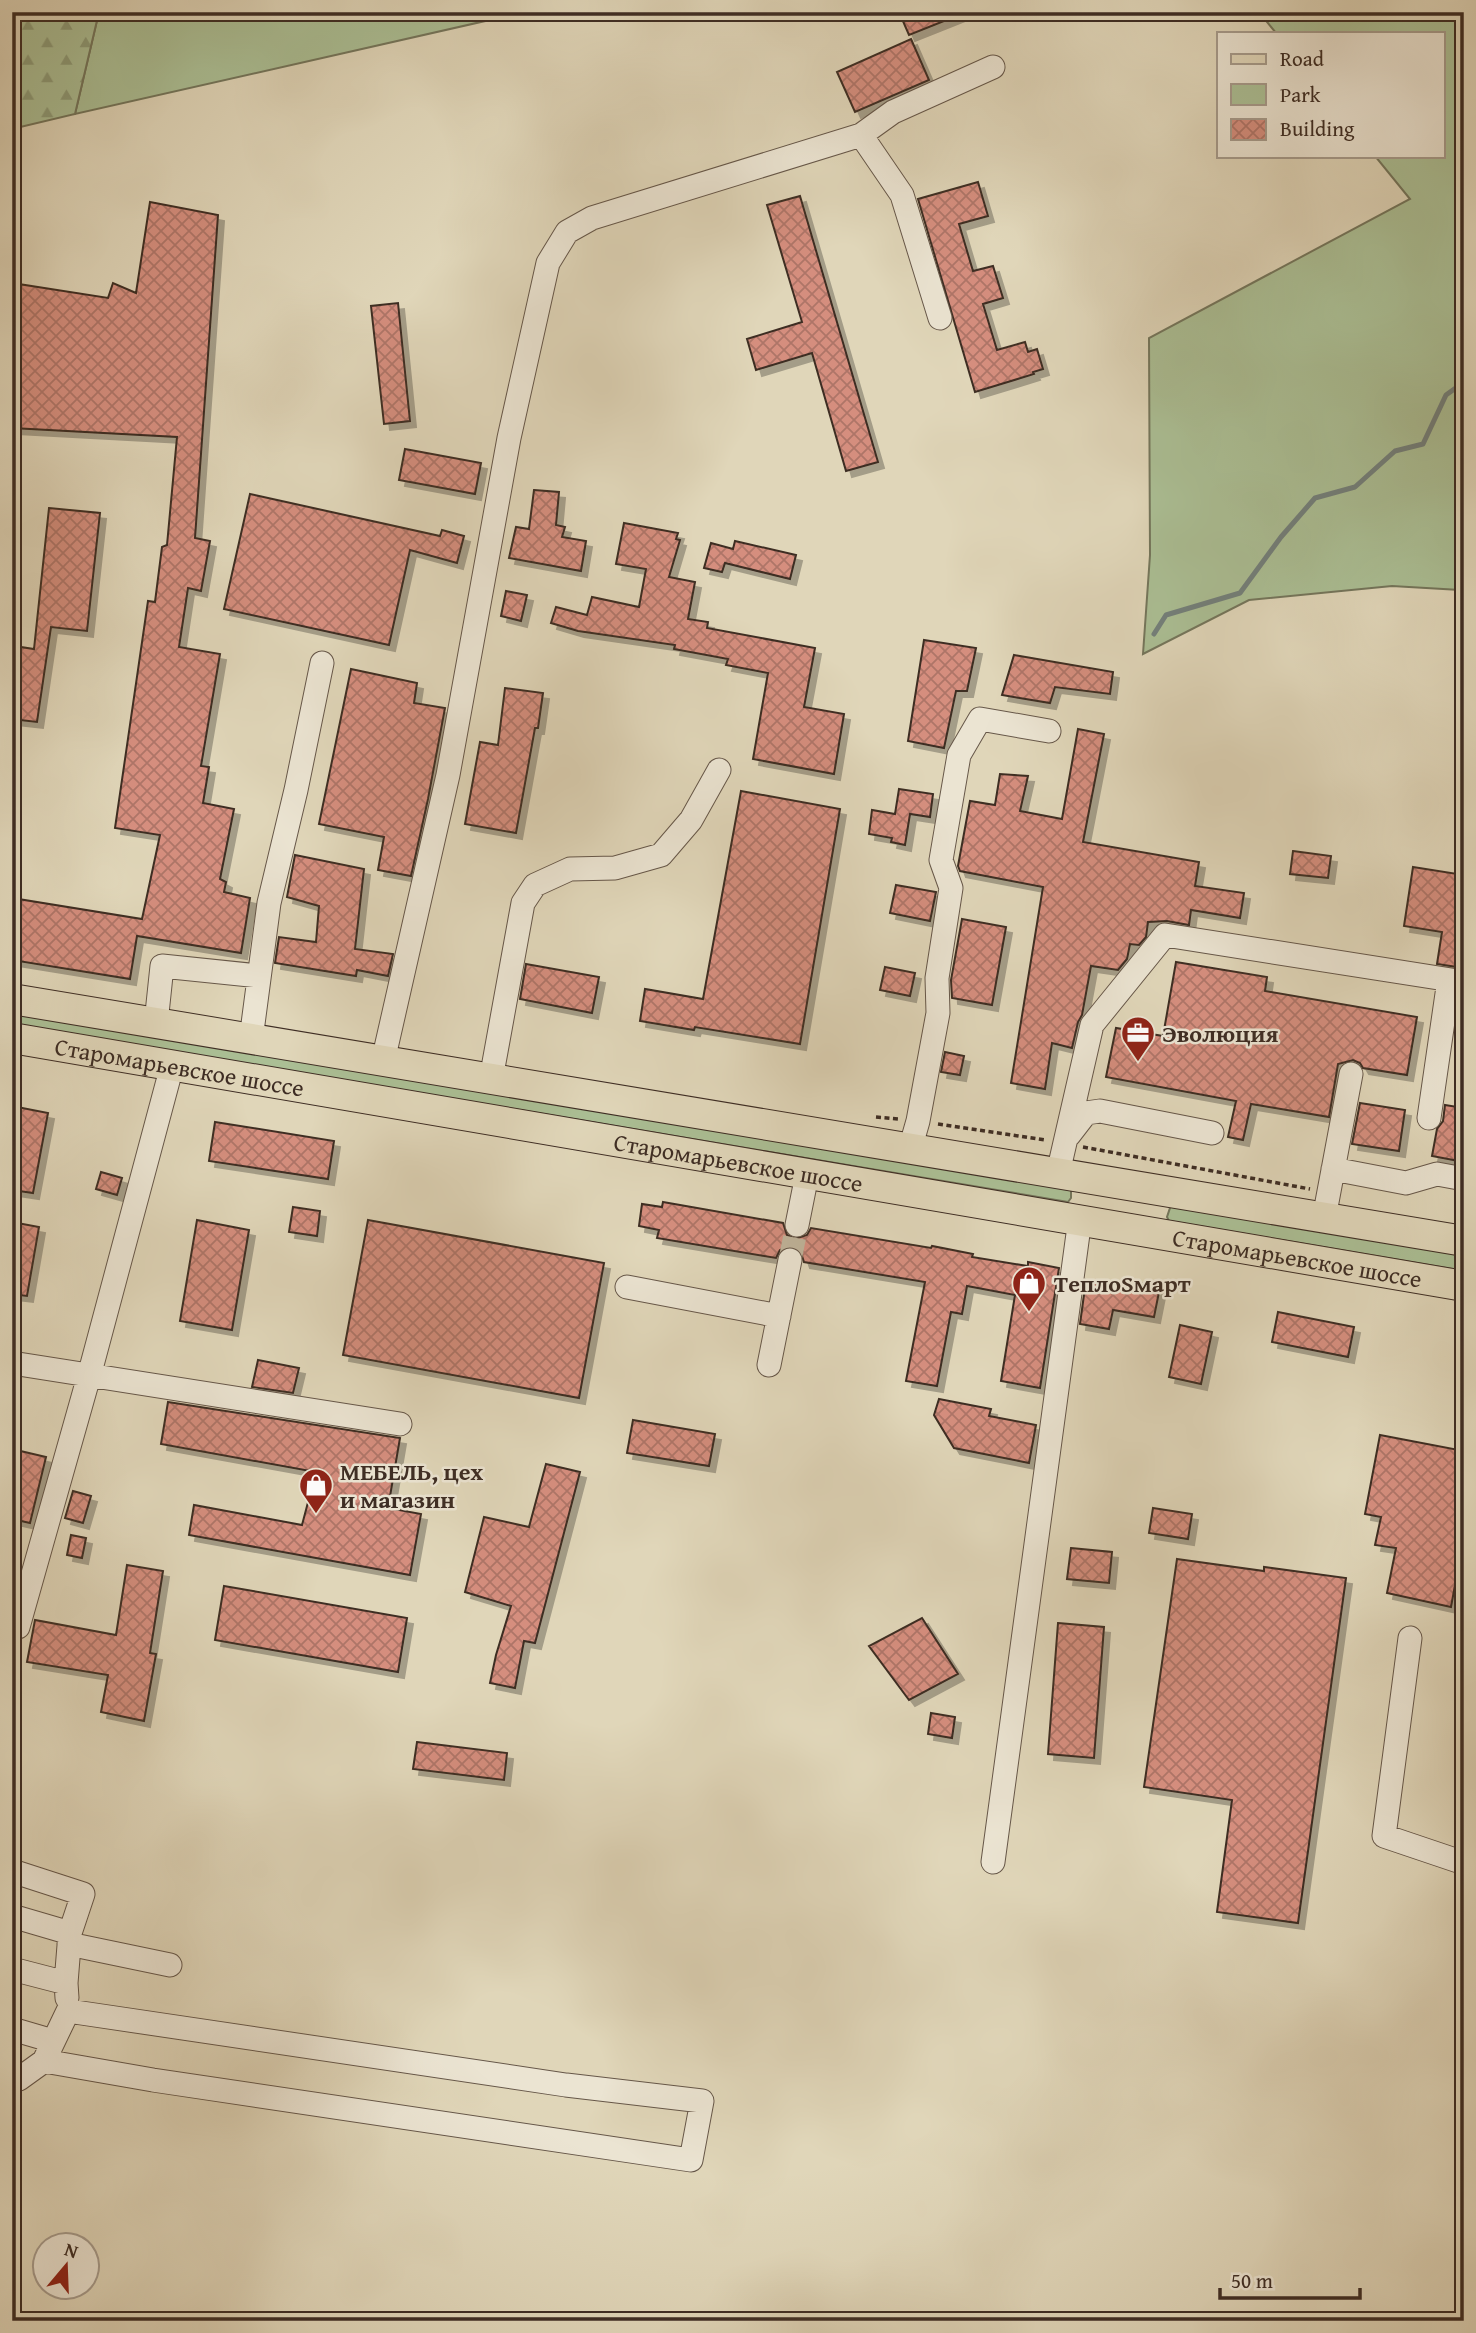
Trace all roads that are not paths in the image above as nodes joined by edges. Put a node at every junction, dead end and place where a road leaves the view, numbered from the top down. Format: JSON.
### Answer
{"nodes":[{"id":1,"x":993,"y":66,"type":"dead end"},
{"id":2,"x":861,"y":135,"type":"junction"},
{"id":3,"x":940,"y":318,"type":"dead end"},
{"id":4,"x":322,"y":663,"type":"dead end"},
{"id":5,"x":1049,"y":731,"type":"dead end"},
{"id":6,"x":719,"y":769,"type":"dead end"},
{"id":7,"x":259,"y":976,"type":"junction"},
{"id":8,"x":1456,"y":981,"type":"edge"},
{"id":9,"x":12,"y":999,"type":"edge"},
{"id":10,"x":156,"y":1023,"type":"junction"},
{"id":11,"x":12,"y":1038,"type":"edge"},
{"id":12,"x":251,"y":1039,"type":"junction"},
{"id":13,"x":383,"y":1061,"type":"junction"},
{"id":14,"x":172,"y":1066,"type":"junction"},
{"id":15,"x":1351,"y":1074,"type":"dead end"},
{"id":16,"x":491,"y":1079,"type":"junction"},
{"id":17,"x":1429,"y":1118,"type":"dead end"},
{"id":18,"x":1212,"y":1133,"type":"dead end"},
{"id":19,"x":1064,"y":1143,"type":"junction"},
{"id":20,"x":910,"y":1149,"type":"junction"},
{"id":21,"x":1334,"y":1169,"type":"junction"},
{"id":22,"x":1058,"y":1173,"type":"junction"},
{"id":23,"x":807,"y":1175,"type":"junction"},
{"id":24,"x":1464,"y":1179,"type":"edge"},
{"id":25,"x":1120,"y":1185,"type":"junction"},
{"id":26,"x":1327,"y":1205,"type":"junction"},
{"id":27,"x":1080,"y":1219,"type":"junction"},
{"id":28,"x":797,"y":1225,"type":"tunnel mouth"},
{"id":29,"x":1115,"y":1225,"type":"junction"},
{"id":30,"x":1464,"y":1241,"type":"edge"},
{"id":31,"x":790,"y":1260,"type":"tunnel mouth"},
{"id":32,"x":1464,"y":1286,"type":"edge"},
{"id":33,"x":627,"y":1287,"type":"dead end"},
{"id":34,"x":779,"y":1316,"type":"junction"},
{"id":35,"x":12,"y":1363,"type":"edge"},
{"id":36,"x":769,"y":1365,"type":"dead end"},
{"id":37,"x":89,"y":1376,"type":"junction"},
{"id":38,"x":400,"y":1424,"type":"dead end"},
{"id":39,"x":18,"y":1627,"type":"dead end"},
{"id":40,"x":1410,"y":1638,"type":"dead end"},
{"id":41,"x":993,"y":1862,"type":"dead end"},
{"id":42,"x":1464,"y":1863,"type":"edge"},
{"id":43,"x":12,"y":1871,"type":"edge"},
{"id":44,"x":12,"y":1916,"type":"edge"},
{"id":45,"x":69,"y":1939,"type":"junction"},
{"id":46,"x":170,"y":1965,"type":"dead end"},
{"id":47,"x":12,"y":1969,"type":"edge"},
{"id":48,"x":65,"y":1983,"type":"junction"},
{"id":49,"x":68,"y":2011,"type":"junction"},
{"id":50,"x":12,"y":2029,"type":"edge"},
{"id":51,"x":48,"y":2051,"type":"junction"},
{"id":52,"x":12,"y":2078,"type":"edge"}],
"edges":[{"from":1,"to":2,"type":"lane"},
{"from":2,"to":3,"type":"lane"},
{"from":2,"to":13,"type":"lane"},
{"from":4,"to":7,"type":"lane"},
{"from":5,"to":20,"type":"lane"},
{"from":6,"to":16,"type":"lane"},
{"from":7,"to":10,"type":"lane"},
{"from":7,"to":12,"type":"lane"},
{"from":8,"to":17,"type":"lane"},
{"from":8,"to":19,"type":"lane"},
{"from":9,"to":10,"type":"main road","name":"Старомарьевское шоссе"},
{"from":10,"to":12,"type":"main road","name":"Старомарьевское шоссе"},
{"from":11,"to":14,"type":"main road","name":"Старомарьевское шоссе"},
{"from":12,"to":13,"type":"main road","name":"Старомарьевское шоссе"},
{"from":13,"to":16,"type":"main road","name":"Старомарьевское шоссе"},
{"from":14,"to":23,"type":"main road","name":"Старомарьевское шоссе"},
{"from":14,"to":37,"type":"lane"},
{"from":15,"to":21,"type":"lane"},
{"from":16,"to":20,"type":"main road","name":"Старомарьевское шоссе"},
{"from":18,"to":19,"type":"lane"},
{"from":19,"to":22,"type":"lane"},
{"from":20,"to":22,"type":"main road","name":"Старомарьевское шоссе"},
{"from":21,"to":24,"type":"lane"},
{"from":21,"to":26,"type":"lane"},
{"from":22,"to":25,"type":"main road","name":"Старомарьевское шоссе"},
{"from":23,"to":27,"type":"main road","name":"Старомарьевское шоссе"},
{"from":23,"to":28,"type":"lane"},
{"from":25,"to":26,"type":"main road","name":"Старомарьевское шоссе"},
{"from":25,"to":29,"type":"main road"},
{"from":26,"to":30,"type":"main road","name":"Старомарьевское шоссе"},
{"from":27,"to":29,"type":"main road","name":"Старомарьевское шоссе"},
{"from":27,"to":41,"type":"lane"},
{"from":29,"to":32,"type":"main road","name":"Старомарьевское шоссе"},
{"from":31,"to":34,"type":"lane"},
{"from":33,"to":34,"type":"lane"},
{"from":34,"to":36,"type":"lane"},
{"from":35,"to":37,"type":"lane"},
{"from":37,"to":38,"type":"lane"},
{"from":37,"to":39,"type":"lane"},
{"from":40,"to":42,"type":"lane"},
{"from":43,"to":45,"type":"lane"},
{"from":44,"to":45,"type":"lane"},
{"from":45,"to":46,"type":"lane"},
{"from":45,"to":48,"type":"lane"},
{"from":47,"to":48,"type":"lane"},
{"from":48,"to":49,"type":"lane"},
{"from":49,"to":51,"type":"lane"},
{"from":49,"to":51,"type":"lane"},
{"from":50,"to":51,"type":"lane"},
{"from":51,"to":52,"type":"lane"}]}
